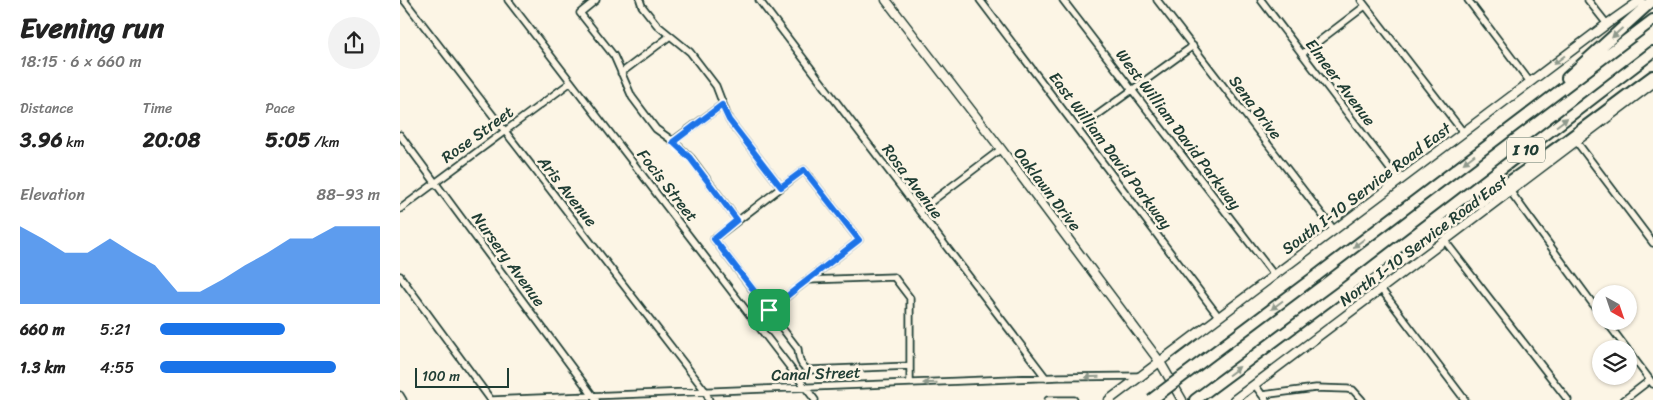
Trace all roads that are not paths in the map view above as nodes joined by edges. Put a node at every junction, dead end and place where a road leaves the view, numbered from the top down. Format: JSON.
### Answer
{"nodes":[{"id":1,"x":404,"y":0,"type":"edge"},
{"id":2,"x":508,"y":0,"type":"edge"},
{"id":3,"x":596,"y":0,"type":"edge"},
{"id":4,"x":640,"y":0,"type":"edge"},
{"id":5,"x":759,"y":0,"type":"edge"},
{"id":6,"x":886,"y":0,"type":"edge"},
{"id":7,"x":980,"y":0,"type":"edge"},
{"id":8,"x":1063,"y":0,"type":"edge"},
{"id":9,"x":1158,"y":0,"type":"edge"},
{"id":10,"x":1261,"y":0,"type":"edge"},
{"id":11,"x":1361,"y":0,"type":"edge"},
{"id":12,"x":1468,"y":0,"type":"edge"},
{"id":13,"x":1588,"y":0,"type":"edge"},
{"id":14,"x":1641,"y":0,"type":"edge"},
{"id":15,"x":1653,"y":0,"type":"edge"},
{"id":16,"x":1365,"y":6,"type":"junction"},
{"id":17,"x":1653,"y":20,"type":"edge"},
{"id":18,"x":1607,"y":24,"type":"junction"},
{"id":19,"x":670,"y":36,"type":"junction"},
{"id":20,"x":1193,"y":46,"type":"junction"},
{"id":21,"x":1653,"y":52,"type":"edge"},
{"id":22,"x":1302,"y":54,"type":"junction"},
{"id":23,"x":621,"y":74,"type":"junction"},
{"id":24,"x":571,"y":82,"type":"junction"},
{"id":25,"x":1530,"y":82,"type":"junction"},
{"id":26,"x":1653,"y":82,"type":"edge"},
{"id":27,"x":1132,"y":90,"type":"junction"},
{"id":28,"x":722,"y":105,"type":"junction"},
{"id":29,"x":1078,"y":129,"type":"junction"},
{"id":30,"x":1508,"y":130,"type":"junction"},
{"id":31,"x":505,"y":131,"type":"junction"},
{"id":32,"x":1462,"y":132,"type":"junction"},
{"id":33,"x":400,"y":135,"type":"edge"},
{"id":34,"x":673,"y":142,"type":"junction"},
{"id":35,"x":1576,"y":142,"type":"junction"},
{"id":36,"x":1002,"y":149,"type":"junction"},
{"id":37,"x":1399,"y":181,"type":"junction"},
{"id":38,"x":435,"y":182,"type":"junction"},
{"id":39,"x":781,"y":187,"type":"junction"},
{"id":40,"x":1510,"y":191,"type":"junction"},
{"id":41,"x":400,"y":208,"type":"edge"},
{"id":42,"x":919,"y":211,"type":"junction"},
{"id":43,"x":737,"y":220,"type":"junction"},
{"id":44,"x":1334,"y":230,"type":"junction"},
{"id":45,"x":1445,"y":241,"type":"junction"},
{"id":46,"x":1653,"y":243,"type":"edge"},
{"id":47,"x":1398,"y":247,"type":"junction"},
{"id":48,"x":1274,"y":275,"type":"junction"},
{"id":49,"x":400,"y":276,"type":"edge"},
{"id":50,"x":808,"y":280,"type":"junction"},
{"id":51,"x":1381,"y":289,"type":"junction"},
{"id":52,"x":1592,"y":302,"type":"edge"},
{"id":53,"x":769,"y":310,"type":"junction"},
{"id":54,"x":1219,"y":317,"type":"junction"},
{"id":55,"x":755,"y":321,"type":"junction"},
{"id":56,"x":1613,"y":330,"type":"edge"},
{"id":57,"x":1620,"y":340,"type":"edge"},
{"id":58,"x":1160,"y":362,"type":"junction"},
{"id":59,"x":1637,"y":362,"type":"edge"},
{"id":60,"x":910,"y":366,"type":"junction"},
{"id":61,"x":1141,"y":376,"type":"junction"},
{"id":62,"x":1046,"y":378,"type":"junction"},
{"id":63,"x":1652,"y":382,"type":"edge"},
{"id":64,"x":910,"y":383,"type":"junction"},
{"id":65,"x":1254,"y":384,"type":"junction"},
{"id":66,"x":805,"y":388,"type":"junction"},
{"id":67,"x":706,"y":392,"type":"junction"},
{"id":68,"x":400,"y":395,"type":"edge"},
{"id":69,"x":594,"y":398,"type":"edge"},
{"id":70,"x":1264,"y":398,"type":"edge"},
{"id":71,"x":403,"y":400,"type":"edge"},
{"id":72,"x":491,"y":400,"type":"edge"},
{"id":73,"x":709,"y":400,"type":"edge"},
{"id":74,"x":815,"y":400,"type":"edge"},
{"id":75,"x":1048,"y":400,"type":"edge"},
{"id":76,"x":1074,"y":400,"type":"edge"},
{"id":77,"x":1109,"y":400,"type":"edge"},
{"id":78,"x":1151,"y":400,"type":"edge"},
{"id":79,"x":1182,"y":400,"type":"edge"},
{"id":80,"x":1195,"y":400,"type":"edge"},
{"id":81,"x":1234,"y":400,"type":"edge"},
{"id":82,"x":1362,"y":400,"type":"edge"},
{"id":83,"x":1465,"y":400,"type":"edge"},
{"id":84,"x":1568,"y":400,"type":"edge"},
{"id":85,"x":1624,"y":400,"type":"edge"}],
"edges":[{"from":1,"to":31,"type":"street","name":"Aris Avenue"},
{"from":2,"to":24,"type":"street","name":"Focis Street"},
{"from":3,"to":23,"type":"street"},
{"from":4,"to":19,"type":"street"},
{"from":5,"to":42,"type":"street","name":"Rosa Avenue"},
{"from":6,"to":36,"type":"street","name":"Oaklawn Drive"},
{"from":7,"to":29,"type":"street","name":"East William David Parkway"},
{"from":8,"to":27,"type":"street","name":"West William David Parkway"},
{"from":9,"to":20,"type":"street","name":"Sena Drive"},
{"from":10,"to":22,"type":"street","name":"Elmeer Avenue"},
{"from":11,"to":16,"type":"street"},
{"from":12,"to":25,"type":"street"},
{"from":13,"to":18,"type":"street"},
{"from":14,"to":18,"type":"street","name":"South I-10 Service Road East"},
{"from":15,"to":30,"type":"highway","one_way":true},
{"from":16,"to":22,"type":"street"},
{"from":16,"to":32,"type":"street"},
{"from":17,"to":30,"type":"highway","number":"I 10"},
{"from":18,"to":25,"type":"street","name":"South I-10 Service Road East","one_way":true},
{"from":19,"to":23,"type":"street"},
{"from":19,"to":28,"type":"street"},
{"from":20,"to":27,"type":"street"},
{"from":20,"to":44,"type":"street","name":"Sena Drive"},
{"from":47,"to":21,"type":"highway","number":"I 10","one_way":true},
{"from":22,"to":37,"type":"street","name":"Elmeer Avenue"},
{"from":23,"to":34,"type":"street"},
{"from":24,"to":31,"type":"street","name":"Rose Street"},
{"from":24,"to":55,"type":"street","name":"Focis Street"},
{"from":25,"to":32,"type":"street","name":"South I-10 Service Road East"},
{"from":26,"to":35,"type":"street","name":"North I-10 Service Road East"},
{"from":26,"to":47,"type":"highway"},
{"from":27,"to":29,"type":"street"},
{"from":27,"to":48,"type":"street","name":"West William David Parkway"},
{"from":28,"to":34,"type":"street"},
{"from":28,"to":39,"type":"street"},
{"from":29,"to":54,"type":"street","name":"East William David Parkway"},
{"from":30,"to":78,"type":"highway","number":"I 10","one_way":true,"bridge":true},
{"from":31,"to":38,"type":"street","name":"Rose Street"},
{"from":31,"to":67,"type":"street","name":"Aris Avenue"},
{"from":32,"to":37,"type":"street","name":"South I-10 Service Road East"},
{"from":33,"to":38,"type":"street","name":"Nursery Avenue"},
{"from":34,"to":43,"type":"street"},
{"from":35,"to":40,"type":"street","name":"North I-10 Service Road East"},
{"from":35,"to":46,"type":"street"},
{"from":36,"to":42,"type":"street"},
{"from":36,"to":58,"type":"street","name":"Oaklawn Drive"},
{"from":37,"to":44,"type":"street","name":"South I-10 Service Road East"},
{"from":38,"to":41,"type":"street","name":"Rose Street"},
{"from":38,"to":69,"type":"street","name":"Nursery Avenue"},
{"from":39,"to":43,"type":"street"},
{"from":39,"to":50,"type":"street"},
{"from":40,"to":45,"type":"street","name":"North I-10 Service Road East"},
{"from":40,"to":52,"type":"street"},
{"from":42,"to":62,"type":"street","name":"Rosa Avenue"},
{"from":43,"to":53,"type":"street"},
{"from":44,"to":48,"type":"street","name":"South I-10 Service Road East"},
{"from":45,"to":51,"type":"street","name":"North I-10 Service Road East"},
{"from":45,"to":84,"type":"street"},
{"from":80,"to":47,"type":"highway","number":"I 10","one_way":true},
{"from":48,"to":54,"type":"street","name":"South I-10 Service Road East"},
{"from":49,"to":72,"type":"street"},
{"from":50,"to":53,"type":"street"},
{"from":50,"to":60,"type":"street"},
{"from":51,"to":65,"type":"street","name":"North I-10 Service Road East"},
{"from":51,"to":83,"type":"street"},
{"from":53,"to":55,"type":"street"},
{"from":53,"to":60,"type":"street"},
{"from":54,"to":58,"type":"street","name":"South I-10 Service Road East"},
{"from":55,"to":66,"type":"street","name":"Focis Street"},
{"from":56,"to":57,"type":"street"},
{"from":58,"to":61,"type":"street","name":"South I-10 Service Road East"},
{"from":58,"to":79,"type":"street","name":"Oaklawn Drive"},
{"from":59,"to":63,"type":"street"},
{"from":60,"to":64,"type":"street"},
{"from":61,"to":62,"type":"street","name":"Canal Street","one_way":true},
{"from":61,"to":77,"type":"street","name":"South I-10 Service Road East"},
{"from":62,"to":64,"type":"street","name":"Canal Street","one_way":true},
{"from":63,"to":85,"type":"street"},
{"from":64,"to":66,"type":"street","name":"Canal Street"},
{"from":65,"to":70,"type":"street"},
{"from":65,"to":81,"type":"street","name":"North I-10 Service Road East"},
{"from":66,"to":67,"type":"street","name":"Canal Street"},
{"from":66,"to":74,"type":"street","name":"Focis Street"},
{"from":67,"to":69,"type":"street","name":"Canal Street"},
{"from":67,"to":73,"type":"street","name":"Aris Avenue"},
{"from":68,"to":71,"type":"street"},
{"from":69,"to":72,"type":"street","name":"Canal Street"},
{"from":70,"to":82,"type":"street"},
{"from":75,"to":76,"type":"street"}]}
